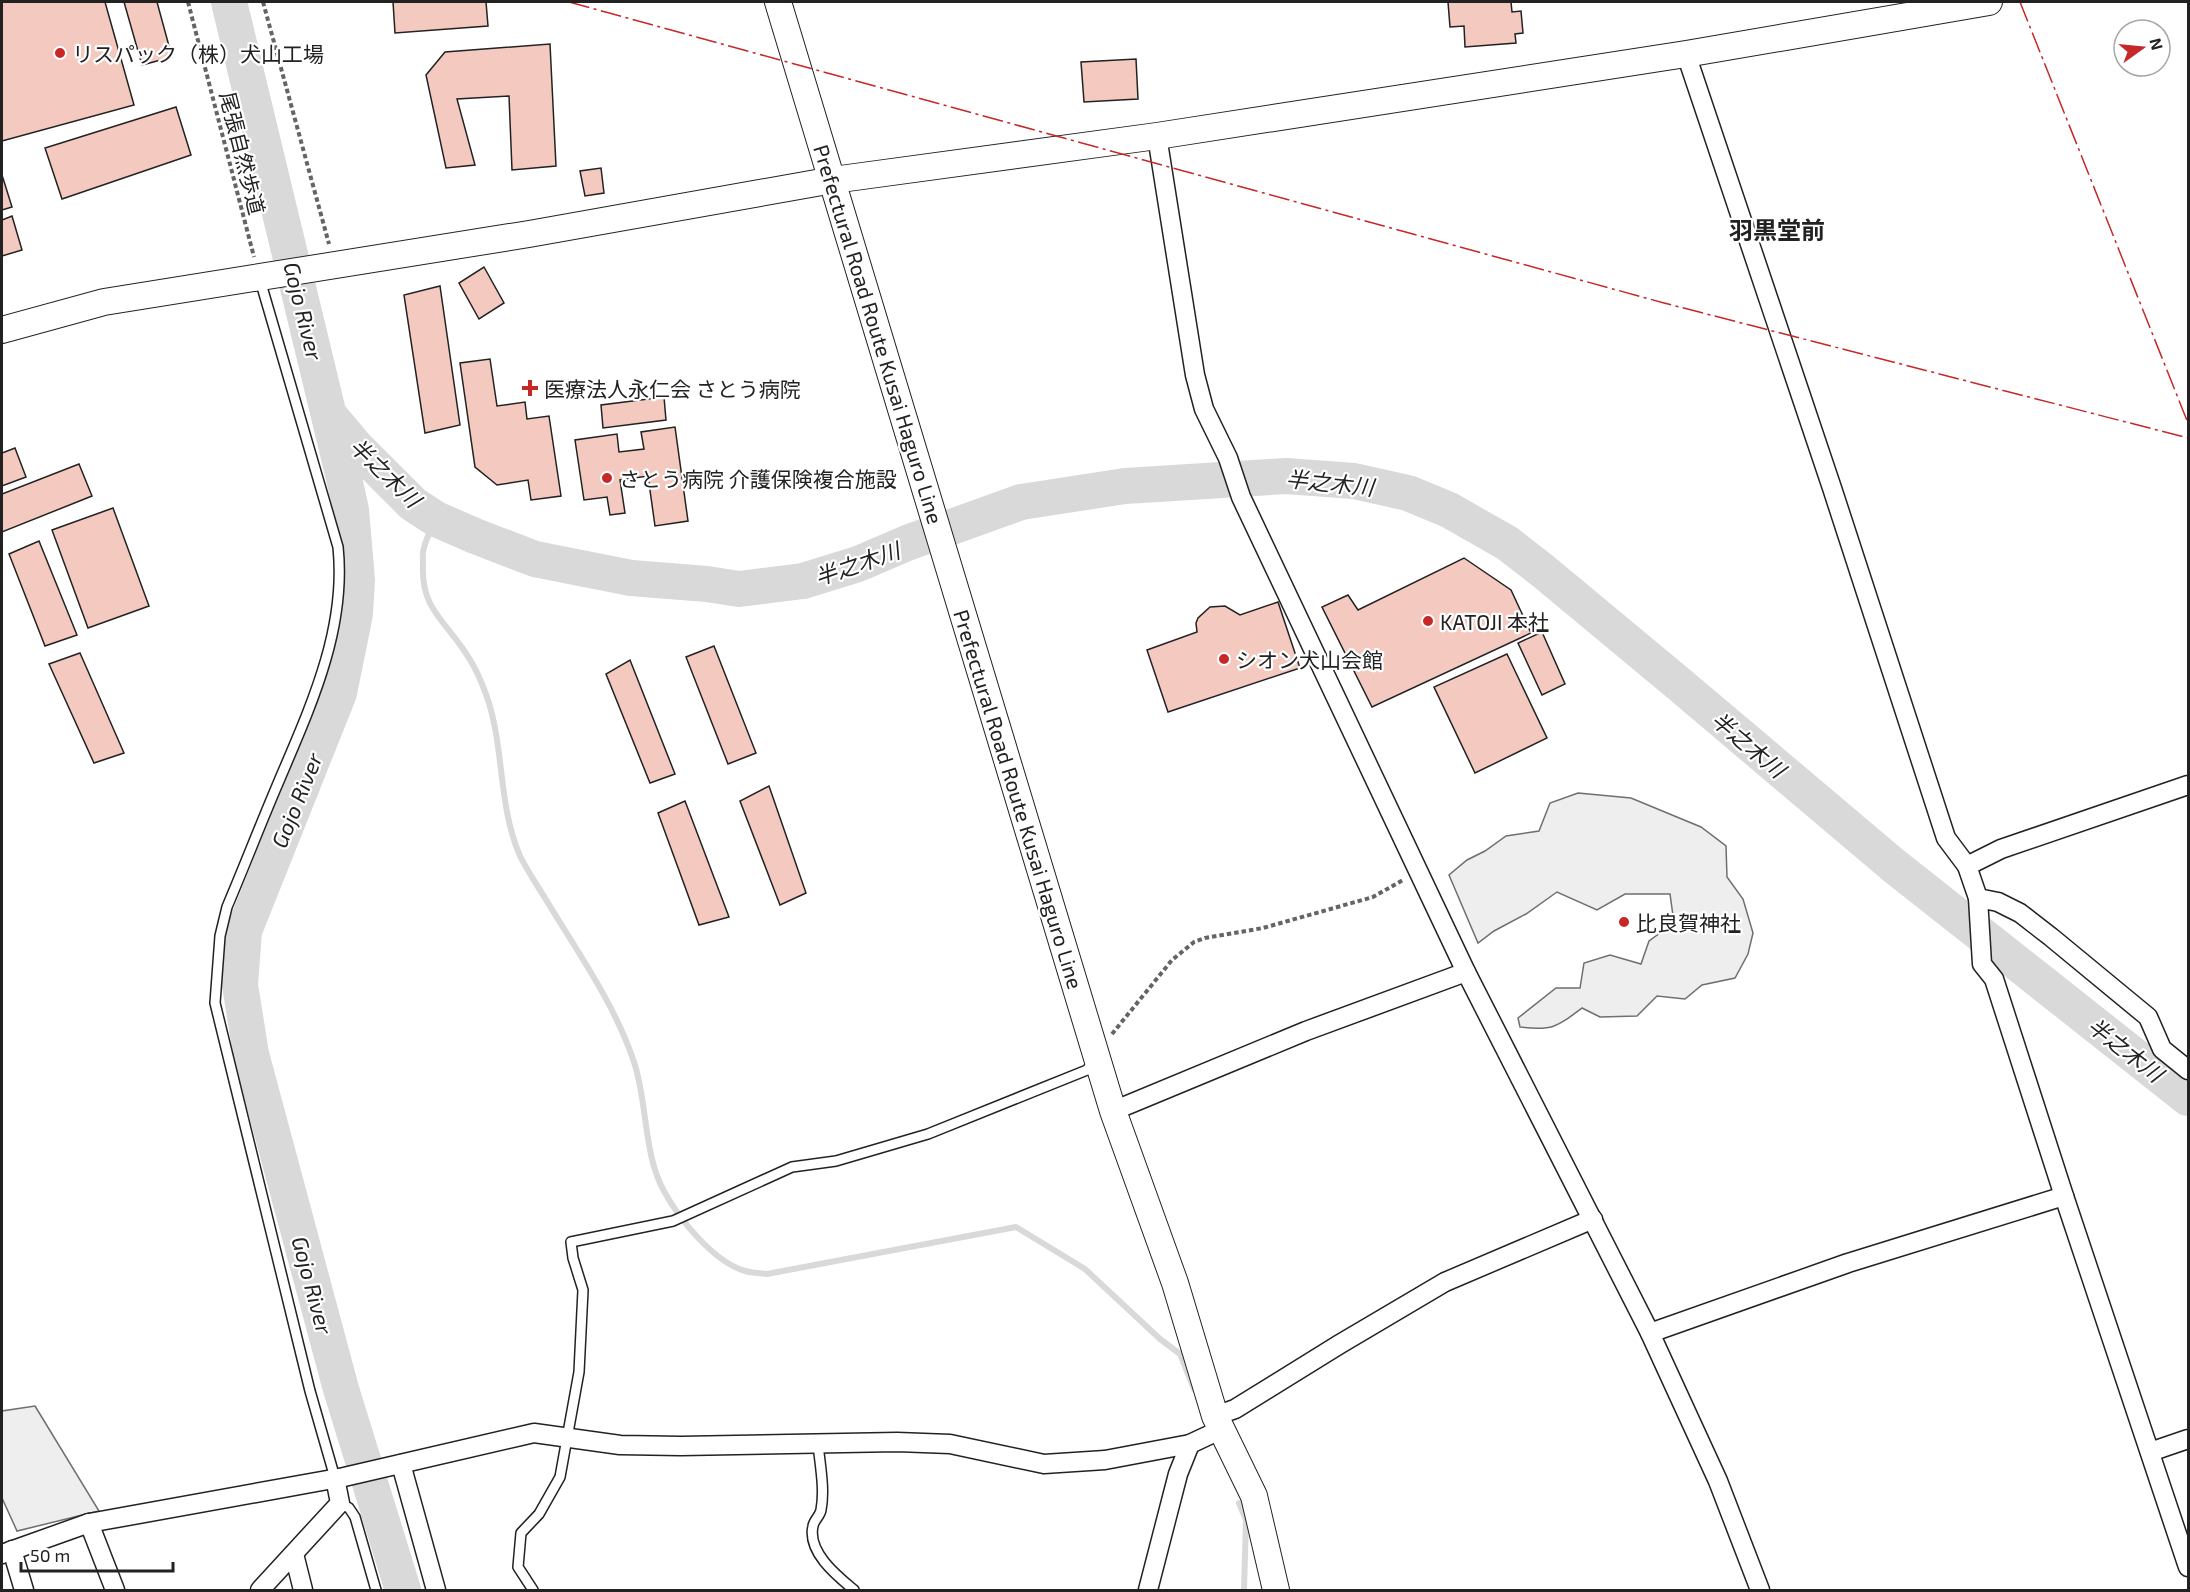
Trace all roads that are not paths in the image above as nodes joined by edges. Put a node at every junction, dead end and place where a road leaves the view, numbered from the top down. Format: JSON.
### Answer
{"nodes":[{"id":1,"x":778,"y":2,"type":"edge"},
{"id":2,"x":1989,"y":2,"type":"edge"},
{"id":3,"x":1686,"y":54,"type":"junction"},
{"id":4,"x":1157,"y":136,"type":"junction"},
{"id":5,"x":833,"y":180,"type":"junction"},
{"id":6,"x":259,"y":278,"type":"junction"},
{"id":7,"x":2,"y":330,"type":"edge"},
{"id":8,"x":2188,"y":784,"type":"edge"},
{"id":9,"x":1967,"y":866,"type":"junction"},
{"id":10,"x":1978,"y":898,"type":"junction"},
{"id":11,"x":1466,"y":972,"type":"junction"},
{"id":12,"x":1101,"y":1050,"type":"junction"},
{"id":13,"x":2188,"y":1070,"type":"edge"},
{"id":14,"x":1113,"y":1111,"type":"junction"},
{"id":15,"x":2064,"y":1196,"type":"junction"},
{"id":16,"x":1593,"y":1219,"type":"junction"},
{"id":17,"x":1650,"y":1333,"type":"junction"},
{"id":18,"x":1219,"y":1422,"type":"junction"},
{"id":19,"x":2188,"y":1439,"type":"edge"},
{"id":20,"x":567,"y":1440,"type":"junction"},
{"id":21,"x":818,"y":1444,"type":"junction"},
{"id":22,"x":1190,"y":1444,"type":"junction"},
{"id":23,"x":2150,"y":1452,"type":"junction"},
{"id":24,"x":394,"y":1466,"type":"junction"},
{"id":25,"x":339,"y":1478,"type":"junction"},
{"id":26,"x":340,"y":1503,"type":"junction"},
{"id":27,"x":89,"y":1523,"type":"junction"},
{"id":28,"x":7,"y":1552,"type":"edge"},
{"id":29,"x":294,"y":1554,"type":"junction"},
{"id":30,"x":2188,"y":1567,"type":"edge"},
{"id":31,"x":24,"y":1590,"type":"edge"},
{"id":32,"x":115,"y":1590,"type":"edge"},
{"id":33,"x":260,"y":1590,"type":"edge"},
{"id":34,"x":303,"y":1590,"type":"edge"},
{"id":35,"x":376,"y":1590,"type":"edge"},
{"id":36,"x":435,"y":1590,"type":"edge"},
{"id":37,"x":533,"y":1590,"type":"edge"},
{"id":38,"x":854,"y":1590,"type":"edge"},
{"id":39,"x":1148,"y":1590,"type":"edge"},
{"id":40,"x":1276,"y":1590,"type":"edge"},
{"id":41,"x":1760,"y":1590,"type":"edge"}],
"edges":[{"from":1,"to":5,"type":"street","name":"Prefectural Road Route Kusai Haguro Line"},
{"from":2,"to":3,"type":"street"},
{"from":3,"to":4,"type":"street"},
{"from":3,"to":9,"type":"street"},
{"from":4,"to":5,"type":"street"},
{"from":4,"to":11,"type":"street"},
{"from":5,"to":6,"type":"street"},
{"from":5,"to":12,"type":"street","name":"Prefectural Road Route Kusai Haguro Line"},
{"from":6,"to":7,"type":"street"},
{"from":6,"to":25,"type":"lane"},
{"from":8,"to":9,"type":"street"},
{"from":9,"to":10,"type":"street"},
{"from":10,"to":13,"type":"street"},
{"from":10,"to":15,"type":"street"},
{"from":11,"to":14,"type":"street"},
{"from":11,"to":16,"type":"street"},
{"from":12,"to":14,"type":"street","name":"Prefectural Road Route Kusai Haguro Line"},
{"from":12,"to":20,"type":"lane"},
{"from":14,"to":18,"type":"street","name":"Prefectural Road Route Kusai Haguro Line"},
{"from":15,"to":17,"type":"street"},
{"from":15,"to":23,"type":"street"},
{"from":16,"to":17,"type":"street"},
{"from":16,"to":18,"type":"street"},
{"from":17,"to":41,"type":"street"},
{"from":18,"to":22,"type":"street"},
{"from":18,"to":40,"type":"street","name":"Prefectural Road Route Kusai Haguro Line"},
{"from":19,"to":23,"type":"street"},
{"from":20,"to":21,"type":"street"},
{"from":20,"to":24,"type":"street"},
{"from":20,"to":37,"type":"lane"},
{"from":21,"to":22,"type":"street"},
{"from":21,"to":38,"type":"lane"},
{"from":22,"to":39,"type":"street"},
{"from":23,"to":30,"type":"street"},
{"from":24,"to":25,"type":"street"},
{"from":24,"to":36,"type":"street"},
{"from":25,"to":26,"type":"street"},
{"from":25,"to":27,"type":"street"},
{"from":26,"to":29,"type":"street"},
{"from":26,"to":35,"type":"lane"},
{"from":27,"to":28,"type":"street"},
{"from":27,"to":32,"type":"street"},
{"from":28,"to":31,"type":"street"},
{"from":29,"to":33,"type":"street"},
{"from":29,"to":34,"type":"street"}]}
